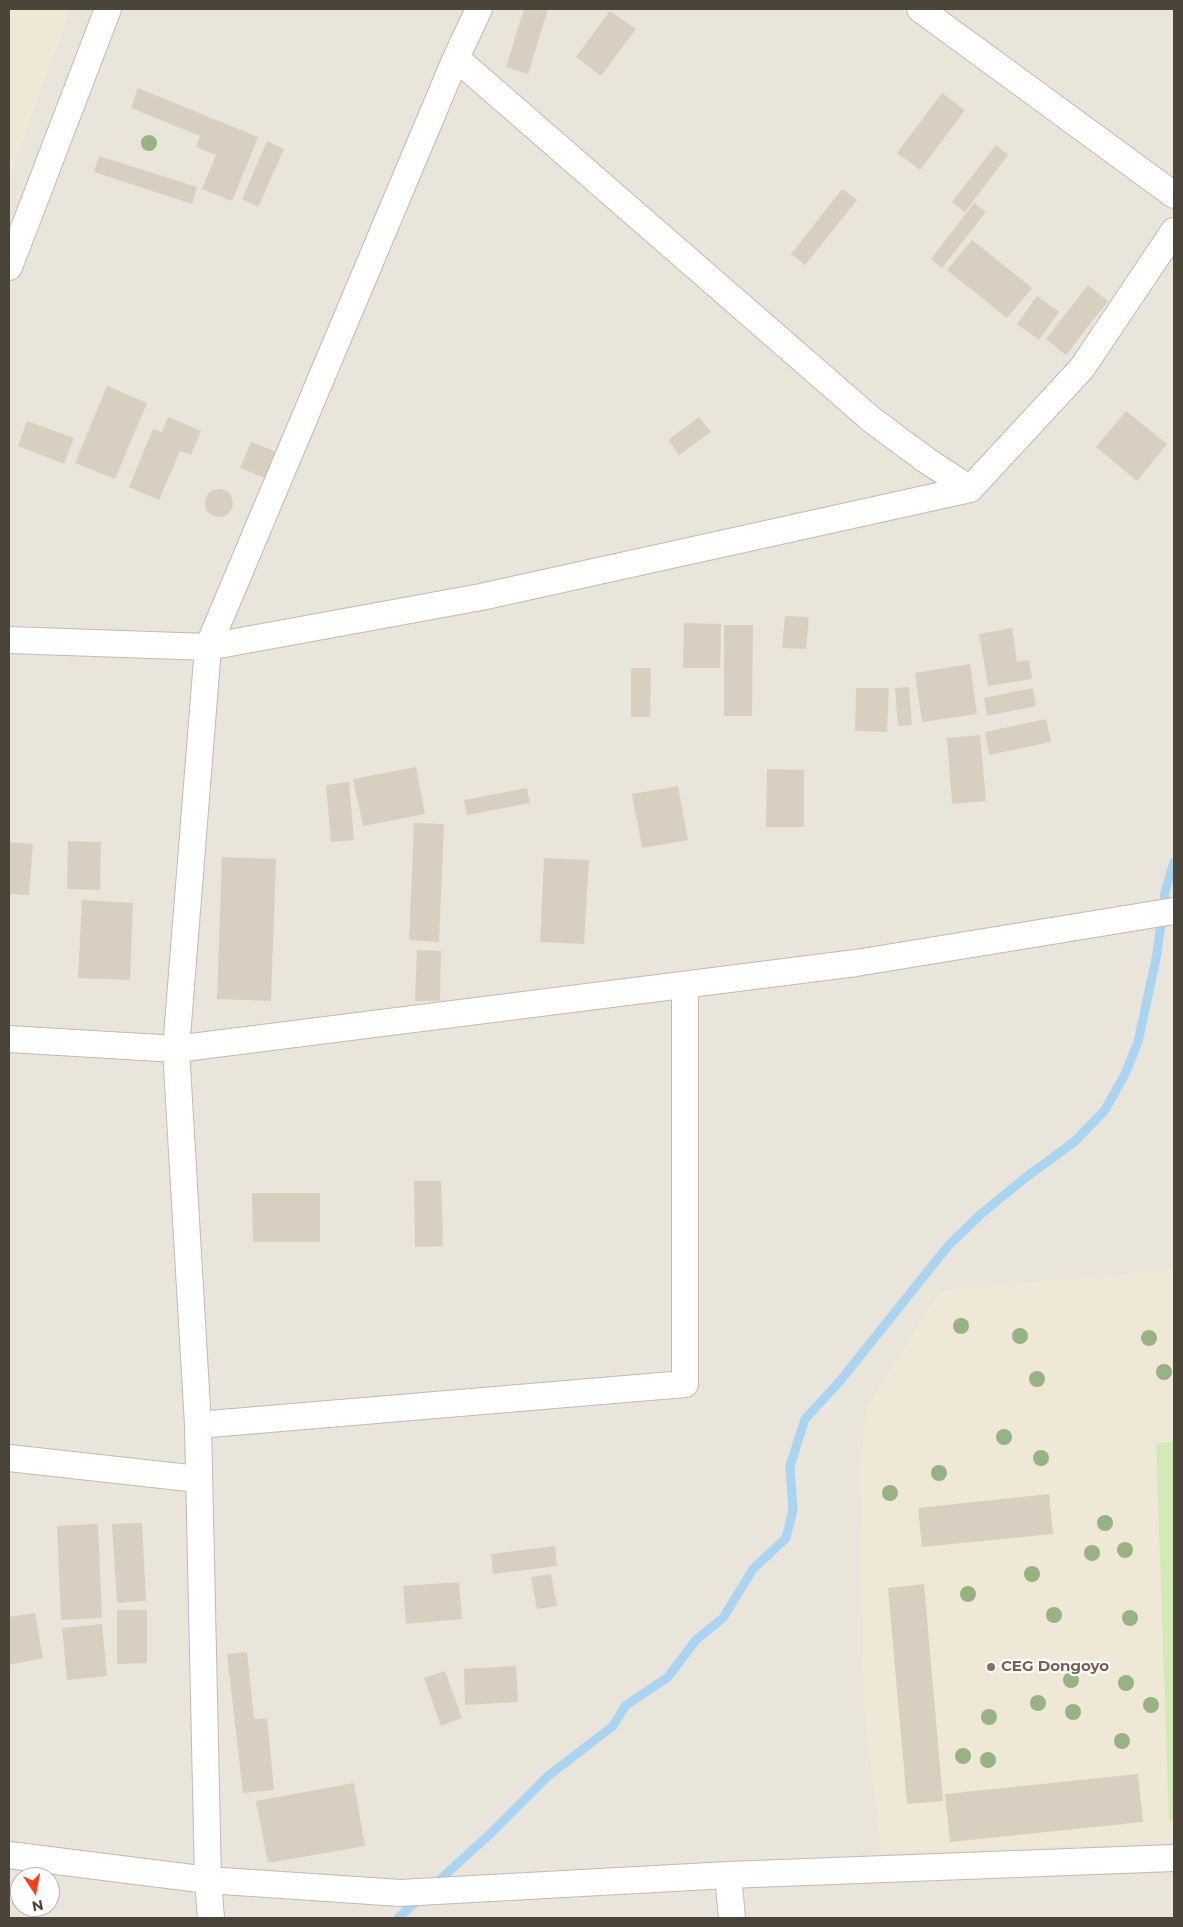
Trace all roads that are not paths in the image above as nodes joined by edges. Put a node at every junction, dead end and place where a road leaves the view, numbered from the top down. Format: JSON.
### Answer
{"nodes":[{"id":1,"x":108,"y":9,"type":"edge"},
{"id":2,"x":479,"y":9,"type":"edge"},
{"id":3,"x":920,"y":9,"type":"edge"},
{"id":4,"x":456,"y":58,"type":"junction"},
{"id":5,"x":1174,"y":195,"type":"edge"},
{"id":6,"x":1174,"y":232,"type":"edge"},
{"id":7,"x":9,"y":267,"type":"edge"},
{"id":8,"x":970,"y":489,"type":"junction"},
{"id":9,"x":9,"y":640,"type":"edge"},
{"id":10,"x":208,"y":647,"type":"junction"},
{"id":11,"x":1174,"y":911,"type":"edge"},
{"id":12,"x":685,"y":986,"type":"junction"},
{"id":13,"x":9,"y":1039,"type":"edge"},
{"id":14,"x":176,"y":1049,"type":"junction"},
{"id":15,"x":198,"y":1425,"type":"junction"},
{"id":16,"x":9,"y":1458,"type":"edge"},
{"id":17,"x":198,"y":1479,"type":"junction"},
{"id":18,"x":9,"y":1855,"type":"edge"},
{"id":19,"x":1174,"y":1858,"type":"edge"},
{"id":20,"x":728,"y":1875,"type":"junction"},
{"id":21,"x":208,"y":1880,"type":"junction"},
{"id":22,"x":211,"y":1918,"type":"edge"},
{"id":23,"x":732,"y":1918,"type":"edge"}],
"edges":[{"from":1,"to":7,"type":"street"},
{"from":2,"to":4,"type":"street"},
{"from":3,"to":5,"type":"street"},
{"from":4,"to":8,"type":"street"},
{"from":4,"to":10,"type":"street"},
{"from":6,"to":8,"type":"street"},
{"from":8,"to":10,"type":"street"},
{"from":9,"to":10,"type":"street"},
{"from":10,"to":14,"type":"street"},
{"from":11,"to":12,"type":"street"},
{"from":12,"to":14,"type":"street"},
{"from":12,"to":15,"type":"street"},
{"from":13,"to":14,"type":"street"},
{"from":14,"to":15,"type":"street"},
{"from":15,"to":17,"type":"street"},
{"from":16,"to":17,"type":"street"},
{"from":17,"to":21,"type":"street"},
{"from":18,"to":21,"type":"street"},
{"from":19,"to":20,"type":"street"},
{"from":20,"to":21,"type":"street"},
{"from":20,"to":23,"type":"street"},
{"from":21,"to":22,"type":"street"}]}
